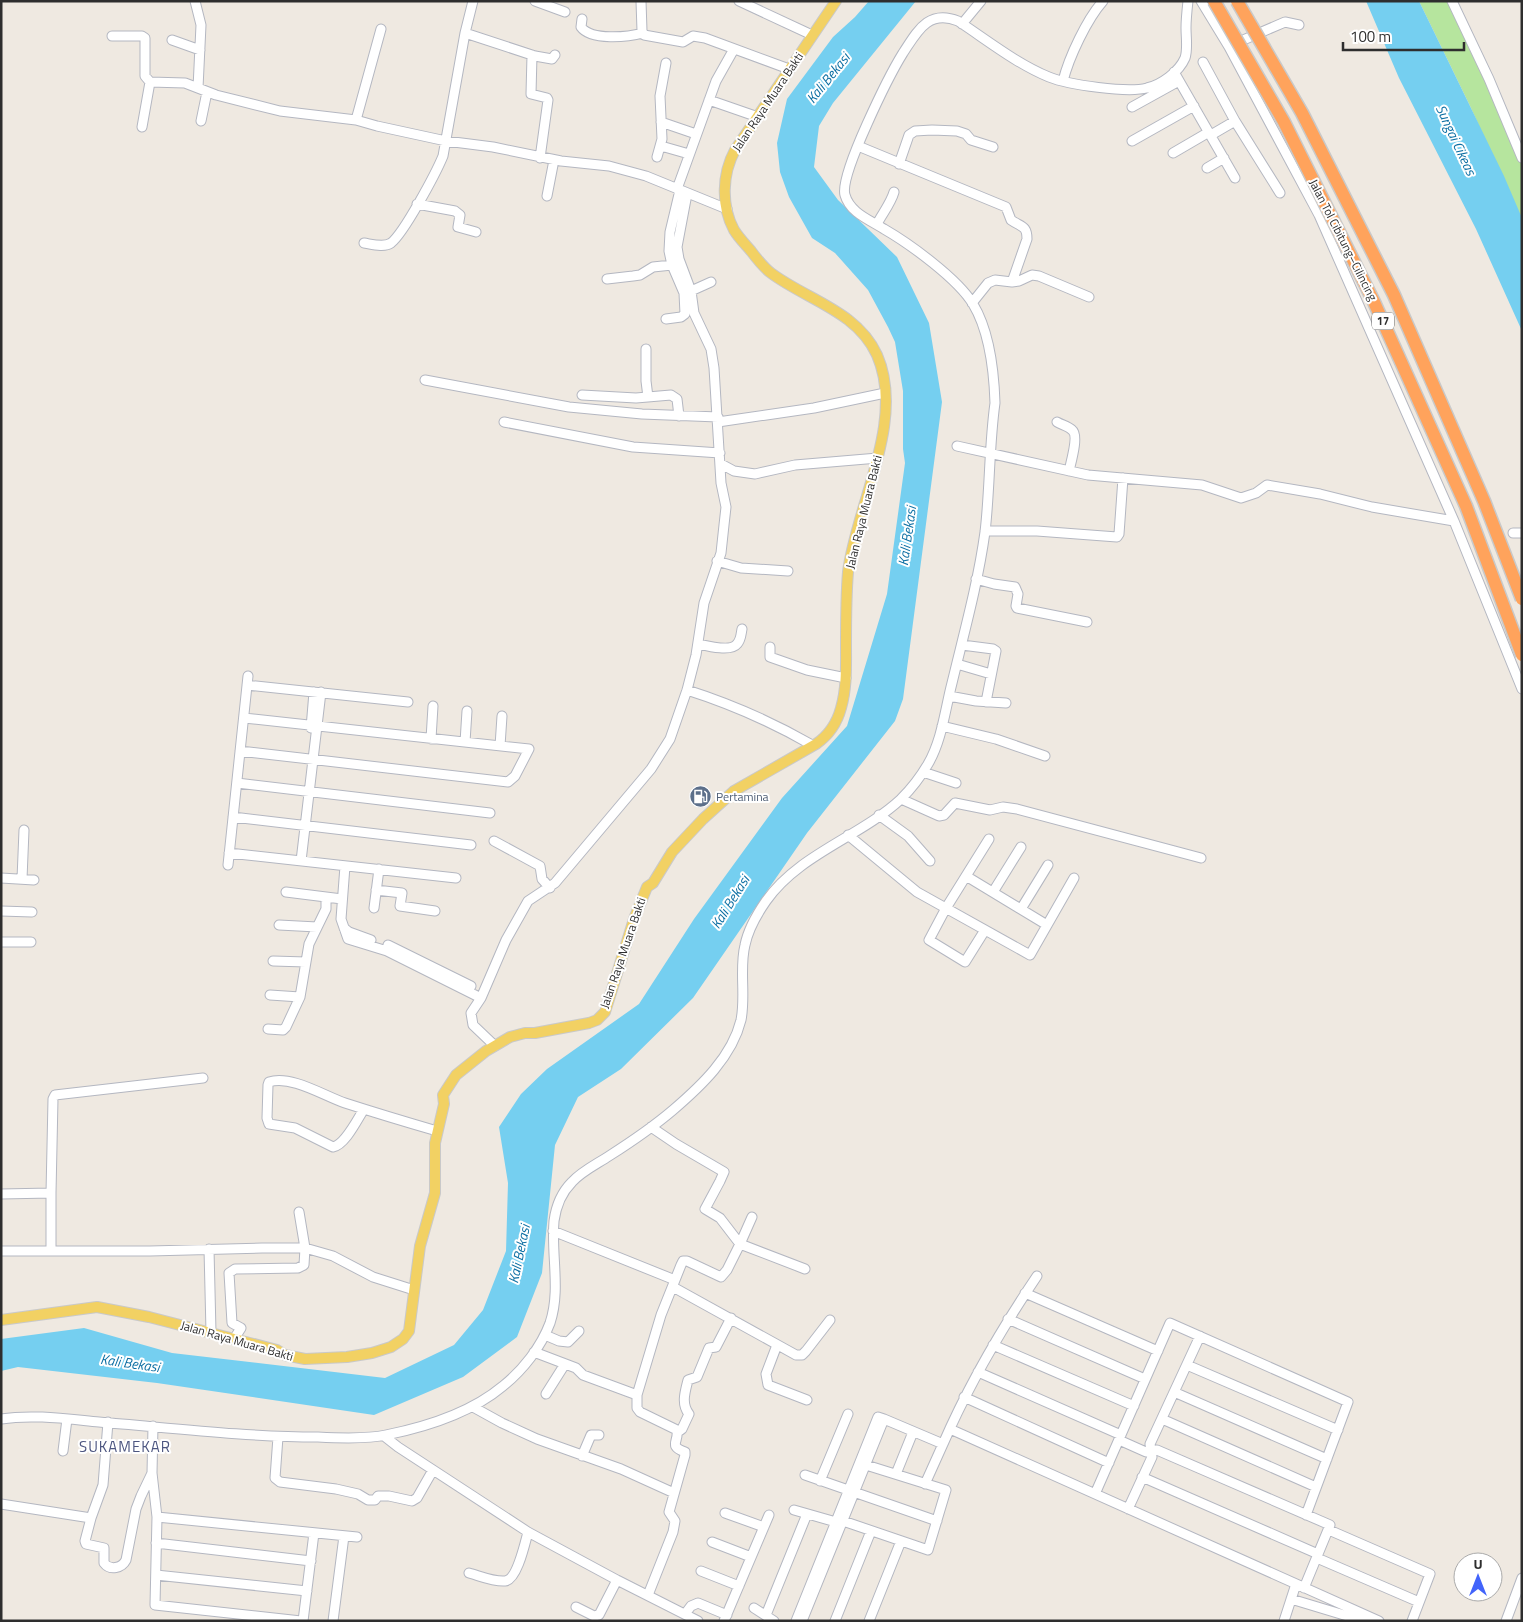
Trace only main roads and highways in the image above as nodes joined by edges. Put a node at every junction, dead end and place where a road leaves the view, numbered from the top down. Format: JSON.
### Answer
{"nodes":[{"id":1,"x":836,"y":1,"type":"edge"},
{"id":2,"x":1214,"y":1,"type":"edge"},
{"id":3,"x":1237,"y":1,"type":"edge"},
{"id":4,"x":1522,"y":598,"type":"edge"},
{"id":5,"x":1522,"y":655,"type":"edge"},
{"id":6,"x":1,"y":1320,"type":"edge"}],
"edges":[{"from":1,"to":6,"type":"main road","name":"Jalan Raya Muara Bakti"},
{"from":2,"to":5,"type":"highway","name":"Jalan Tol Cibitung–Cilincing","number":"17","bridge":true},
{"from":3,"to":4,"type":"highway","name":"Jalan Tol Cibitung–Cilincing","number":"17","bridge":true}]}
